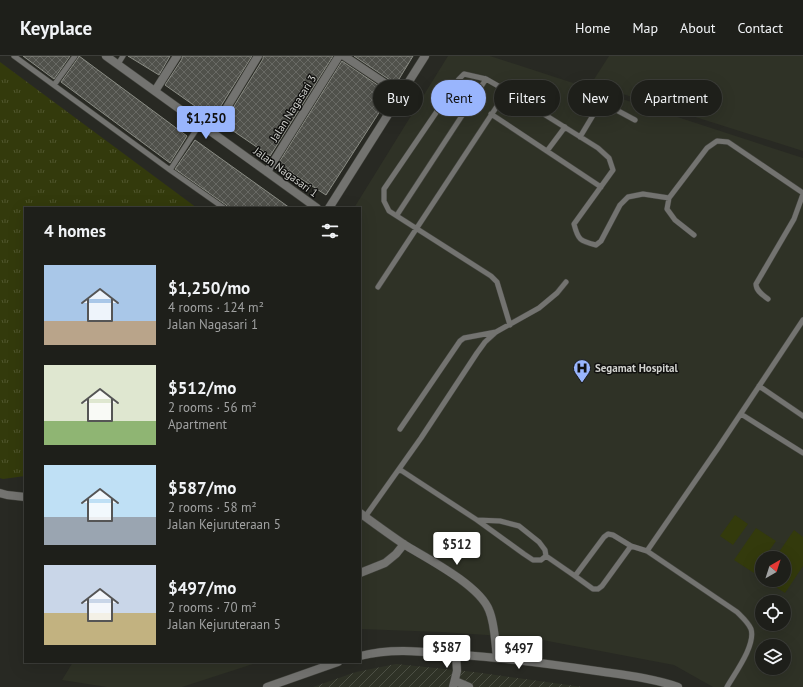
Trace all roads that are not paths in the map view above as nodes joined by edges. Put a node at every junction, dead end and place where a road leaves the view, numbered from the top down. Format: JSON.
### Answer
{"nodes":[{"id":1,"x":14,"y":56,"type":"edge"},
{"id":2,"x":75,"y":56,"type":"edge"},
{"id":3,"x":106,"y":56,"type":"edge"},
{"id":4,"x":123,"y":56,"type":"edge"},
{"id":5,"x":177,"y":56,"type":"edge"},
{"id":6,"x":258,"y":56,"type":"edge"},
{"id":7,"x":339,"y":56,"type":"edge"},
{"id":8,"x":344,"y":56,"type":"edge"},
{"id":9,"x":425,"y":56,"type":"edge"},
{"id":10,"x":118,"y":64,"type":"junction"},
{"id":11,"x":486,"y":79,"type":"junction"},
{"id":12,"x":380,"y":80,"type":"edge"},
{"id":13,"x":410,"y":80,"type":"edge"},
{"id":14,"x":494,"y":83,"type":"edge"},
{"id":15,"x":54,"y":85,"type":"junction"},
{"id":16,"x":155,"y":91,"type":"junction"},
{"id":17,"x":494,"y":110,"type":"edge"},
{"id":18,"x":491,"y":114,"type":"junction"},
{"id":19,"x":387,"y":116,"type":"edge"},
{"id":20,"x":548,"y":116,"type":"edge"},
{"id":21,"x":635,"y":120,"type":"dead end"},
{"id":22,"x":200,"y":124,"type":"junction"},
{"id":23,"x":565,"y":127,"type":"junction"},
{"id":24,"x":212,"y":132,"type":"junction"},
{"id":25,"x":580,"y":137,"type":"junction"},
{"id":26,"x":547,"y":151,"type":"junction"},
{"id":27,"x":170,"y":170,"type":"junction"},
{"id":28,"x":267,"y":172,"type":"junction"},
{"id":29,"x":601,"y":187,"type":"junction"},
{"id":30,"x":803,"y":193,"type":"edge"},
{"id":31,"x":669,"y":198,"type":"junction"},
{"id":32,"x":223,"y":207,"type":"edge"},
{"id":33,"x":316,"y":207,"type":"edge"},
{"id":34,"x":330,"y":207,"type":"edge"},
{"id":35,"x":397,"y":215,"type":"junction"},
{"id":36,"x":416,"y":228,"type":"junction"},
{"id":37,"x":694,"y":235,"type":"dead end"},
{"id":38,"x":566,"y":282,"type":"dead end"},
{"id":39,"x":378,"y":287,"type":"dead end"},
{"id":40,"x":768,"y":299,"type":"dead end"},
{"id":41,"x":803,"y":320,"type":"edge"},
{"id":42,"x":510,"y":325,"type":"junction"},
{"id":43,"x":496,"y":332,"type":"junction"},
{"id":44,"x":759,"y":386,"type":"junction"},
{"id":45,"x":741,"y":414,"type":"junction"},
{"id":46,"x":803,"y":416,"type":"edge"},
{"id":47,"x":400,"y":429,"type":"dead end"},
{"id":48,"x":803,"y":453,"type":"edge"},
{"id":49,"x":399,"y":469,"type":"junction"},
{"id":50,"x":0,"y":493,"type":"edge"},
{"id":51,"x":24,"y":497,"type":"edge"},
{"id":52,"x":363,"y":515,"type":"edge"},
{"id":53,"x":477,"y":520,"type":"junction"},
{"id":54,"x":404,"y":544,"type":"junction"},
{"id":55,"x":631,"y":546,"type":"junction"},
{"id":56,"x":647,"y":551,"type":"junction"},
{"id":57,"x":546,"y":556,"type":"junction"},
{"id":58,"x":361,"y":573,"type":"edge"},
{"id":59,"x":575,"y":576,"type":"junction"},
{"id":60,"x":456,"y":655,"type":"junction"},
{"id":61,"x":361,"y":656,"type":"edge"},
{"id":62,"x":497,"y":658,"type":"junction"},
{"id":63,"x":335,"y":663,"type":"edge"},
{"id":64,"x":454,"y":684,"type":"edge"},
{"id":65,"x":267,"y":687,"type":"edge"},
{"id":66,"x":469,"y":687,"type":"edge"},
{"id":67,"x":678,"y":687,"type":"edge"},
{"id":68,"x":727,"y":687,"type":"edge"}],
"edges":[{"from":1,"to":15,"type":"lane"},
{"from":2,"to":15,"type":"lane"},
{"from":3,"to":10,"type":"street","name":"Jalan Nagasari 1"},
{"from":4,"to":10,"type":"lane"},
{"from":5,"to":16,"type":"street"},
{"from":6,"to":24,"type":"street"},
{"from":7,"to":28,"type":"street","name":"Jalan Nagasari 3"},
{"from":8,"to":12,"type":"street"},
{"from":9,"to":13,"type":"street"},
{"from":10,"to":16,"type":"street","name":"Jalan Nagasari 1"},
{"from":11,"to":14,"type":"lane"},
{"from":11,"to":35,"type":"lane"},
{"from":11,"to":35,"type":"lane"},
{"from":15,"to":27,"type":"lane"},
{"from":16,"to":22,"type":"street","name":"Jalan Nagasari 1"},
{"from":17,"to":18,"type":"lane"},
{"from":18,"to":26,"type":"lane"},
{"from":18,"to":36,"type":"lane"},
{"from":19,"to":34,"type":"street"},
{"from":20,"to":23,"type":"lane"},
{"from":21,"to":25,"type":"lane"},
{"from":22,"to":24,"type":"street","name":"Jalan Nagasari 1"},
{"from":22,"to":27,"type":"lane"},
{"from":23,"to":25,"type":"lane"},
{"from":23,"to":26,"type":"lane"},
{"from":24,"to":28,"type":"street","name":"Jalan Nagasari 1"},
{"from":25,"to":29,"type":"lane"},
{"from":26,"to":29,"type":"lane"},
{"from":27,"to":32,"type":"lane"},
{"from":28,"to":33,"type":"street","name":"Jalan Nagasari 1"},
{"from":29,"to":31,"type":"lane"},
{"from":30,"to":31,"type":"lane"},
{"from":30,"to":40,"type":"lane"},
{"from":31,"to":37,"type":"lane"},
{"from":35,"to":36,"type":"lane"},
{"from":36,"to":39,"type":"lane"},
{"from":36,"to":42,"type":"lane"},
{"from":38,"to":42,"type":"lane"},
{"from":41,"to":44,"type":"lane"},
{"from":42,"to":43,"type":"lane"},
{"from":43,"to":47,"type":"lane"},
{"from":43,"to":49,"type":"lane"},
{"from":44,"to":45,"type":"lane"},
{"from":44,"to":46,"type":"lane"},
{"from":45,"to":48,"type":"lane"},
{"from":45,"to":56,"type":"lane"},
{"from":49,"to":52,"type":"lane"},
{"from":49,"to":53,"type":"lane"},
{"from":50,"to":51,"type":"street"},
{"from":52,"to":54,"type":"street"},
{"from":53,"to":57,"type":"lane"},
{"from":53,"to":57,"type":"lane"},
{"from":54,"to":58,"type":"street"},
{"from":54,"to":62,"type":"street"},
{"from":55,"to":56,"type":"lane"},
{"from":55,"to":59,"type":"lane"},
{"from":55,"to":59,"type":"lane"},
{"from":56,"to":68,"type":"lane"},
{"from":57,"to":59,"type":"lane"},
{"from":60,"to":61,"type":"street"},
{"from":60,"to":62,"type":"street"},
{"from":60,"to":64,"type":"street"},
{"from":62,"to":67,"type":"street"},
{"from":63,"to":65,"type":"street"},
{"from":64,"to":66,"type":"street"}]}
